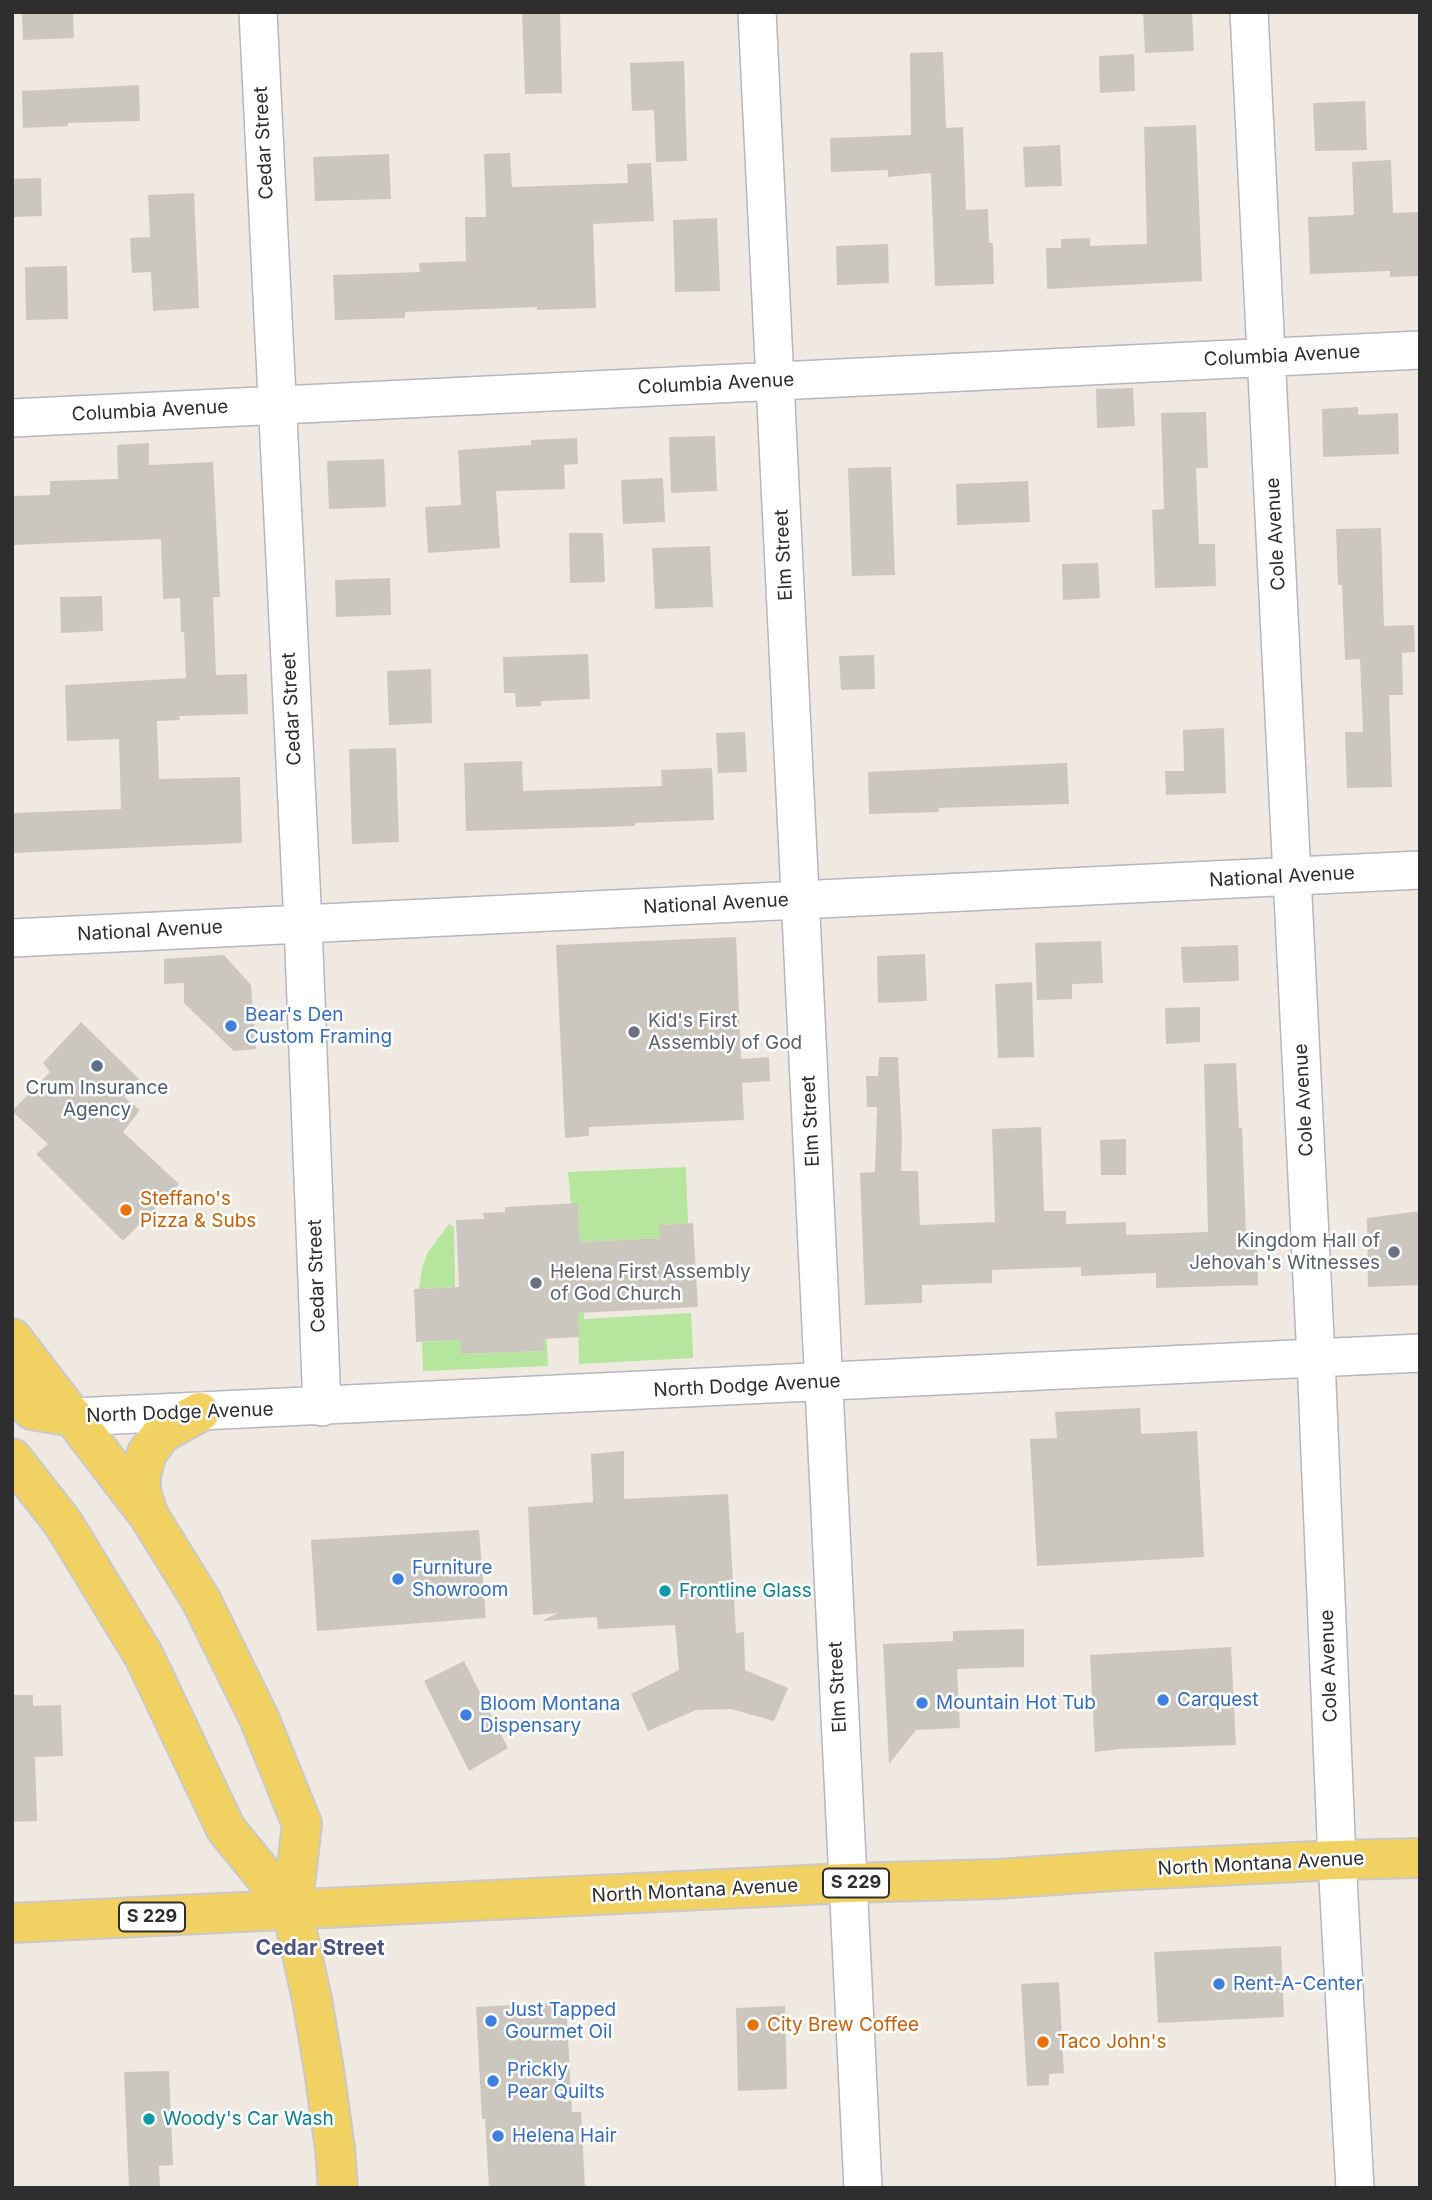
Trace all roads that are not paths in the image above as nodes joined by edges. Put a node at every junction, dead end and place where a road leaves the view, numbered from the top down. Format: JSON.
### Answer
{"nodes":[{"id":1,"x":258,"y":12,"type":"edge"},
{"id":2,"x":757,"y":12,"type":"edge"},
{"id":3,"x":1249,"y":12,"type":"edge"},
{"id":4,"x":1420,"y":349,"type":"edge"},
{"id":5,"x":1267,"y":356,"type":"junction"},
{"id":6,"x":775,"y":381,"type":"junction"},
{"id":7,"x":277,"y":405,"type":"junction"},
{"id":8,"x":12,"y":418,"type":"edge"},
{"id":9,"x":1420,"y":870,"type":"edge"},
{"id":10,"x":1293,"y":876,"type":"junction"},
{"id":11,"x":801,"y":900,"type":"junction"},
{"id":12,"x":303,"y":924,"type":"junction"},
{"id":13,"x":12,"y":938,"type":"edge"},
{"id":14,"x":12,"y":1338,"type":"edge"},
{"id":15,"x":1420,"y":1353,"type":"edge"},
{"id":16,"x":1317,"y":1358,"type":"junction"},
{"id":17,"x":824,"y":1382,"type":"junction"},
{"id":18,"x":12,"y":1391,"type":"edge"},
{"id":19,"x":322,"y":1406,"type":"junction"},
{"id":20,"x":200,"y":1412,"type":"junction"},
{"id":21,"x":74,"y":1417,"type":"junction"},
{"id":22,"x":12,"y":1458,"type":"edge"},
{"id":23,"x":149,"y":1516,"type":"junction"},
{"id":24,"x":1420,"y":1858,"type":"edge"},
{"id":25,"x":1337,"y":1860,"type":"junction"},
{"id":26,"x":848,"y":1883,"type":"junction"},
{"id":27,"x":292,"y":1910,"type":"junction"},
{"id":28,"x":12,"y":1923,"type":"edge"},
{"id":29,"x":338,"y":2188,"type":"edge"},
{"id":30,"x":863,"y":2188,"type":"edge"},
{"id":31,"x":1355,"y":2188,"type":"edge"}],
"edges":[{"from":1,"to":7,"type":"street","name":"Cedar Street"},
{"from":2,"to":6,"type":"street","name":"Elm Street"},
{"from":3,"to":5,"type":"street","name":"Cole Avenue"},
{"from":4,"to":5,"type":"street","name":"Columbia Avenue"},
{"from":5,"to":6,"type":"street","name":"Columbia Avenue"},
{"from":5,"to":10,"type":"street","name":"Cole Avenue"},
{"from":6,"to":7,"type":"street","name":"Columbia Avenue"},
{"from":6,"to":11,"type":"street","name":"Elm Street"},
{"from":7,"to":8,"type":"street","name":"Columbia Avenue"},
{"from":7,"to":12,"type":"street","name":"Cedar Street"},
{"from":9,"to":10,"type":"street","name":"National Avenue"},
{"from":10,"to":11,"type":"street","name":"National Avenue"},
{"from":10,"to":16,"type":"street","name":"Cole Avenue"},
{"from":11,"to":12,"type":"street","name":"National Avenue"},
{"from":11,"to":17,"type":"street","name":"Elm Street"},
{"from":12,"to":13,"type":"street","name":"National Avenue"},
{"from":12,"to":19,"type":"street","name":"Cedar Street"},
{"from":14,"to":21,"type":"main road"},
{"from":15,"to":16,"type":"street","name":"North Dodge Avenue"},
{"from":16,"to":17,"type":"street","name":"North Dodge Avenue"},
{"from":16,"to":25,"type":"street","name":"Cole Avenue"},
{"from":17,"to":19,"type":"street","name":"North Dodge Avenue"},
{"from":17,"to":26,"type":"street","name":"Elm Street"},
{"from":18,"to":21,"type":"main road"},
{"from":19,"to":20,"type":"street","name":"North Dodge Avenue"},
{"from":20,"to":21,"type":"street","name":"North Dodge Avenue"},
{"from":20,"to":23,"type":"main road"},
{"from":21,"to":23,"type":"main road"},
{"from":22,"to":27,"type":"main road"},
{"from":23,"to":27,"type":"main road"},
{"from":24,"to":25,"type":"main road","name":"North Montana Avenue","number":"S 229"},
{"from":25,"to":26,"type":"main road","name":"North Montana Avenue","number":"S 229"},
{"from":25,"to":31,"type":"street","name":"Cole Avenue"},
{"from":26,"to":27,"type":"main road","name":"North Montana Avenue","number":"S 229"},
{"from":26,"to":30,"type":"street","name":"Elm Street"},
{"from":27,"to":28,"type":"main road","name":"North Montana Avenue","number":"S 229"},
{"from":27,"to":29,"type":"main road"}]}
